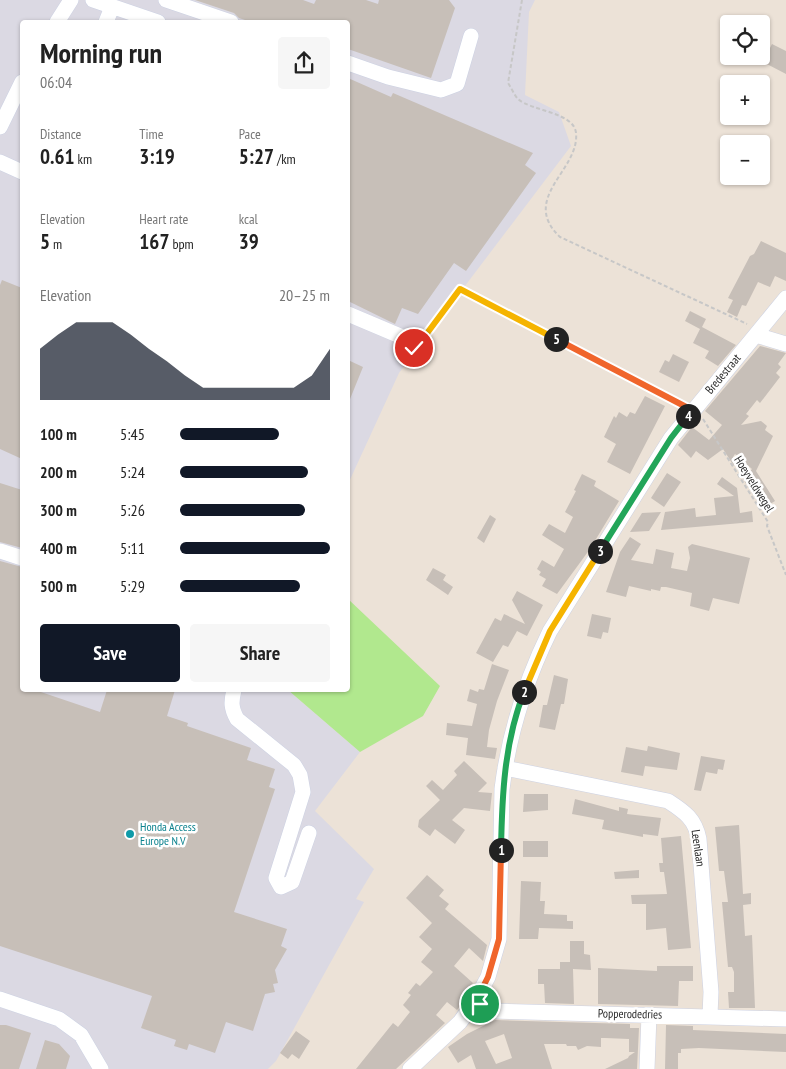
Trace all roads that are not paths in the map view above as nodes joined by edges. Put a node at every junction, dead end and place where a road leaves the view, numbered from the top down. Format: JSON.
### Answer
{"nodes":[{"id":1,"x":71,"y":0,"type":"edge"},
{"id":2,"x":94,"y":0,"type":"edge"},
{"id":3,"x":166,"y":0,"type":"edge"},
{"id":4,"x":112,"y":6,"type":"junction"},
{"id":5,"x":58,"y":20,"type":"edge"},
{"id":6,"x":107,"y":20,"type":"edge"},
{"id":7,"x":147,"y":20,"type":"edge"},
{"id":8,"x":225,"y":20,"type":"edge"},
{"id":9,"x":471,"y":36,"type":"dead end"},
{"id":10,"x":350,"y":64,"type":"edge"},
{"id":11,"x":20,"y":86,"type":"edge"},
{"id":12,"x":0,"y":128,"type":"edge"},
{"id":13,"x":0,"y":162,"type":"edge"},
{"id":14,"x":20,"y":171,"type":"edge"},
{"id":15,"x":786,"y":298,"type":"edge"},
{"id":16,"x":350,"y":315,"type":"edge"},
{"id":17,"x":758,"y":332,"type":"junction"},
{"id":18,"x":419,"y":344,"type":"road end"},
{"id":19,"x":786,"y":344,"type":"edge"},
{"id":20,"x":0,"y":551,"type":"edge"},
{"id":21,"x":20,"y":557,"type":"edge"},
{"id":22,"x":233,"y":692,"type":"edge"},
{"id":23,"x":505,"y":768,"type":"junction"},
{"id":24,"x":308,"y":833,"type":"dead end"},
{"id":25,"x":0,"y":999,"type":"edge"},
{"id":26,"x":476,"y":1001,"type":"junction"},
{"id":27,"x":649,"y":1015,"type":"junction"},
{"id":28,"x":710,"y":1015,"type":"junction"},
{"id":29,"x":786,"y":1019,"type":"edge"},
{"id":30,"x":101,"y":1069,"type":"edge"},
{"id":31,"x":410,"y":1069,"type":"edge"},
{"id":32,"x":647,"y":1069,"type":"edge"}],
"edges":[{"from":1,"to":5,"type":"street"},
{"from":2,"to":4,"type":"street"},
{"from":3,"to":8,"type":"street"},
{"from":4,"to":6,"type":"street"},
{"from":4,"to":7,"type":"street"},
{"from":9,"to":10,"type":"street"},
{"from":11,"to":12,"type":"street"},
{"from":13,"to":14,"type":"street"},
{"from":15,"to":17,"type":"street","name":"Bredestraat"},
{"from":16,"to":18,"type":"street"},
{"from":17,"to":19,"type":"street"},
{"from":17,"to":23,"type":"street","name":"Bredestraat"},
{"from":20,"to":21,"type":"street"},
{"from":22,"to":24,"type":"street"},
{"from":23,"to":26,"type":"street","name":"Bredestraat"},
{"from":23,"to":28,"type":"street","name":"Leenlaan"},
{"from":25,"to":30,"type":"street"},
{"from":26,"to":27,"type":"street","name":"Popperodedries"},
{"from":26,"to":31,"type":"street","name":"Bredestraat"},
{"from":27,"to":28,"type":"street","name":"Popperodedries"},
{"from":27,"to":32,"type":"street"},
{"from":28,"to":29,"type":"street","name":"Popperodedries"}]}
